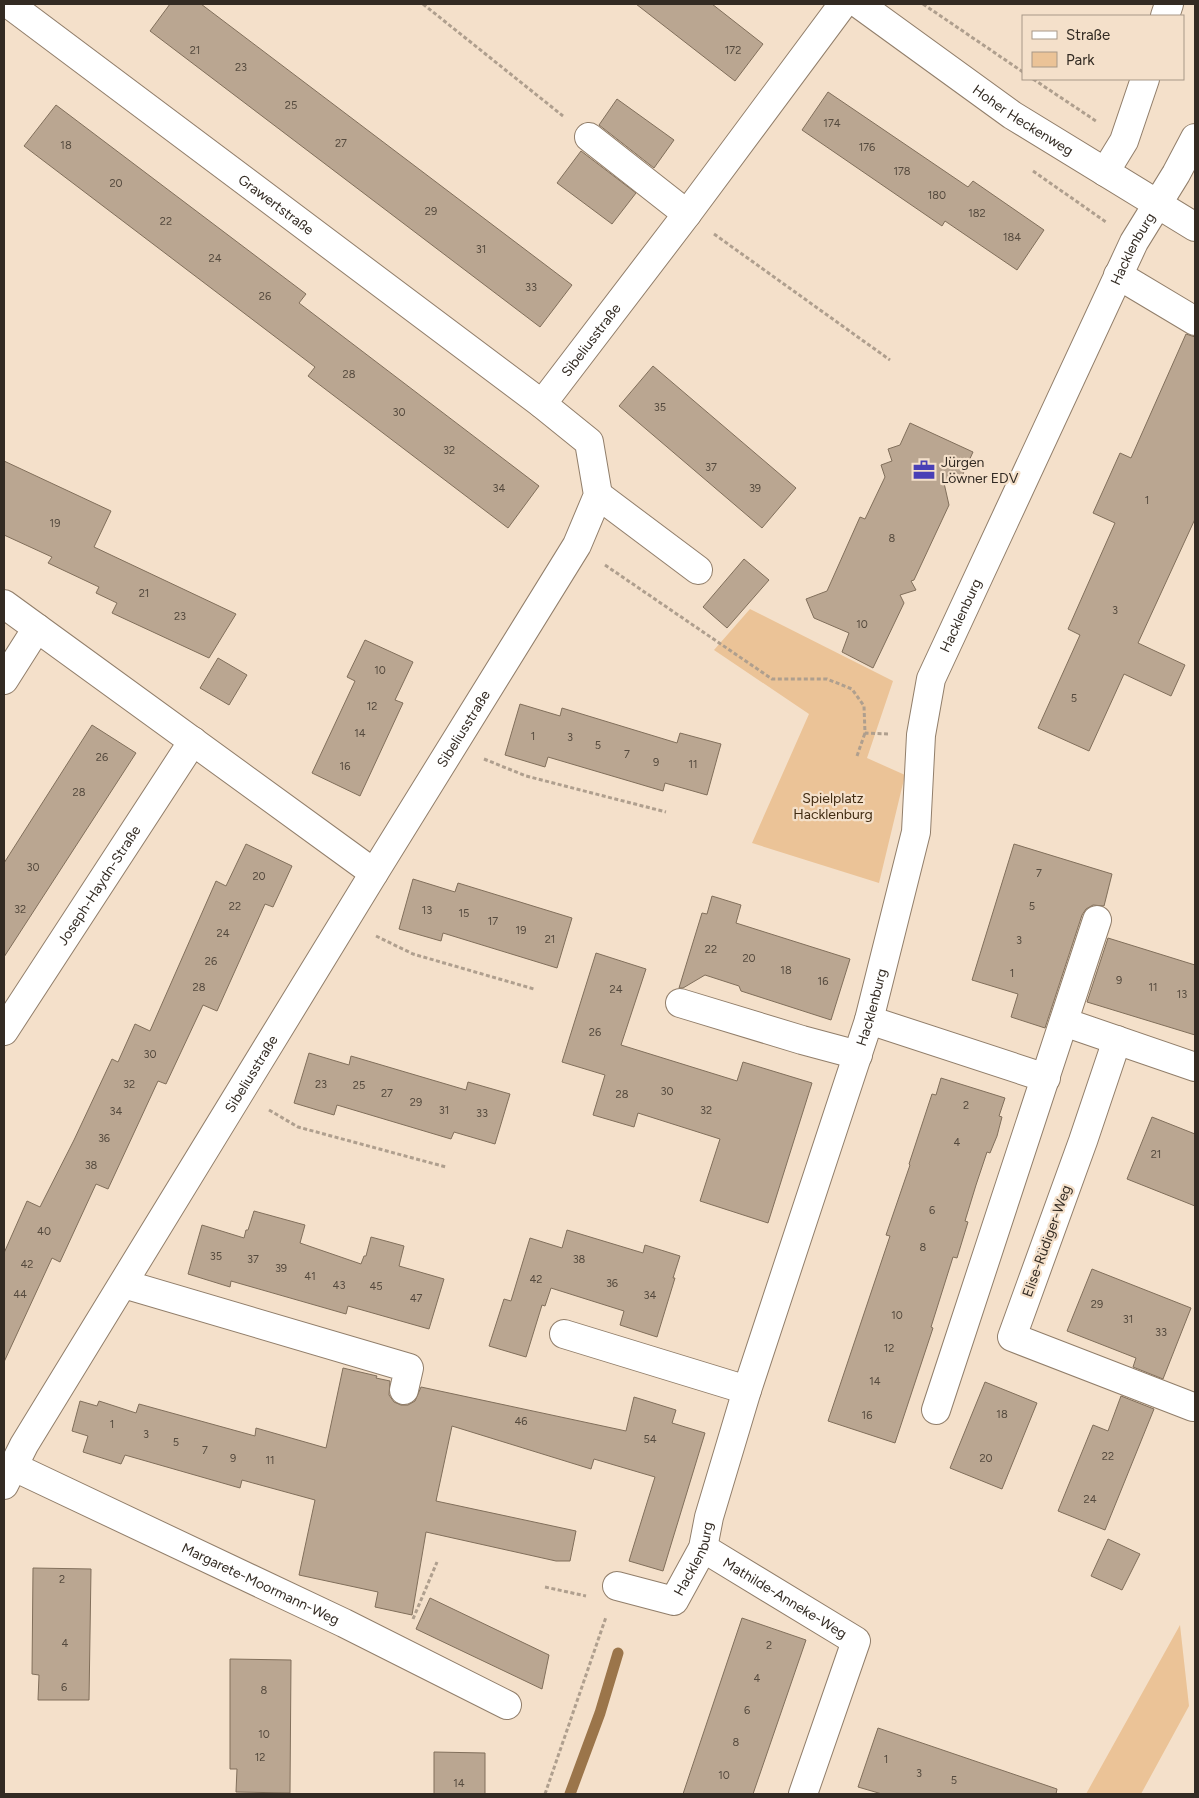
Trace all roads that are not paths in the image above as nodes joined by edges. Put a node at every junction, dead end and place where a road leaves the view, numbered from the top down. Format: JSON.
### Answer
{"nodes":[{"id":1,"x":10,"y":4,"type":"edge"},
{"id":2,"x":843,"y":4,"type":"edge"},
{"id":3,"x":859,"y":4,"type":"edge"},
{"id":4,"x":1145,"y":80,"type":"edge"},
{"id":5,"x":589,"y":137,"type":"road end"},
{"id":6,"x":1195,"y":138,"type":"edge"},
{"id":7,"x":1105,"y":172,"type":"junction"},
{"id":8,"x":1157,"y":204,"type":"junction"},
{"id":9,"x":687,"y":214,"type":"junction"},
{"id":10,"x":1195,"y":227,"type":"edge"},
{"id":11,"x":1118,"y":275,"type":"junction"},
{"id":12,"x":1195,"y":321,"type":"edge"},
{"id":13,"x":542,"y":404,"type":"junction"},
{"id":14,"x":598,"y":495,"type":"junction"},
{"id":15,"x":698,"y":570,"type":"dead end"},
{"id":16,"x":4,"y":604,"type":"edge"},
{"id":17,"x":37,"y":628,"type":"junction"},
{"id":18,"x":4,"y":680,"type":"edge"},
{"id":19,"x":193,"y":741,"type":"junction"},
{"id":20,"x":374,"y":873,"type":"junction"},
{"id":21,"x":1097,"y":920,"type":"dead end"},
{"id":22,"x":680,"y":1003,"type":"dead end"},
{"id":23,"x":869,"y":1020,"type":"junction"},
{"id":24,"x":1064,"y":1022,"type":"junction"},
{"id":25,"x":4,"y":1030,"type":"edge"},
{"id":26,"x":1117,"y":1040,"type":"junction"},
{"id":27,"x":858,"y":1055,"type":"junction"},
{"id":28,"x":1195,"y":1067,"type":"edge"},
{"id":29,"x":1046,"y":1078,"type":"junction"},
{"id":30,"x":124,"y":1284,"type":"junction"},
{"id":31,"x":564,"y":1334,"type":"dead end"},
{"id":32,"x":404,"y":1390,"type":"dead end"},
{"id":33,"x":747,"y":1390,"type":"junction"},
{"id":34,"x":1193,"y":1407,"type":"dead end"},
{"id":35,"x":936,"y":1410,"type":"dead end"},
{"id":36,"x":8,"y":1475,"type":"edge"},
{"id":37,"x":703,"y":1548,"type":"junction"},
{"id":38,"x":616,"y":1586,"type":"road end"},
{"id":39,"x":507,"y":1705,"type":"dead end"},
{"id":40,"x":803,"y":1794,"type":"edge"}],
"edges":[{"from":1,"to":13,"type":"street","name":"Grawertstraße"},
{"from":2,"to":9,"type":"street","name":"Sibeliusstraße"},
{"from":3,"to":7,"type":"street","name":"Hoher Heckenweg"},
{"from":4,"to":7,"type":"street"},
{"from":5,"to":9,"type":"street"},
{"from":6,"to":8,"type":"street","name":"Hacklenburg"},
{"from":7,"to":8,"type":"street","name":"Hoher Heckenweg"},
{"from":8,"to":10,"type":"street","name":"Hoher Heckenweg"},
{"from":8,"to":11,"type":"street","name":"Hacklenburg"},
{"from":9,"to":13,"type":"street","name":"Sibeliusstraße"},
{"from":11,"to":12,"type":"street"},
{"from":11,"to":23,"type":"street","name":"Hacklenburg"},
{"from":13,"to":14,"type":"street"},
{"from":14,"to":15,"type":"street"},
{"from":14,"to":20,"type":"street","name":"Sibeliusstraße"},
{"from":16,"to":17,"type":"street"},
{"from":17,"to":18,"type":"street"},
{"from":17,"to":19,"type":"street"},
{"from":19,"to":20,"type":"street"},
{"from":19,"to":25,"type":"street","name":"Joseph-Haydn-Straße"},
{"from":20,"to":30,"type":"street","name":"Sibeliusstraße"},
{"from":21,"to":24,"type":"street"},
{"from":22,"to":27,"type":"street","name":"Hacklenburg"},
{"from":23,"to":27,"type":"street","name":"Hacklenburg"},
{"from":23,"to":29,"type":"street"},
{"from":24,"to":26,"type":"street"},
{"from":24,"to":29,"type":"street"},
{"from":26,"to":28,"type":"street"},
{"from":26,"to":34,"type":"street","name":"Elise-Rüdiger-Weg"},
{"from":27,"to":33,"type":"street","name":"Hacklenburg"},
{"from":29,"to":35,"type":"street"},
{"from":30,"to":32,"type":"street"},
{"from":30,"to":36,"type":"street","name":"Sibeliusstraße"},
{"from":31,"to":33,"type":"street"},
{"from":33,"to":37,"type":"street","name":"Hacklenburg"},
{"from":36,"to":39,"type":"street","name":"Margarete-Moormann-Weg"},
{"from":37,"to":38,"type":"street","name":"Hacklenburg"},
{"from":37,"to":40,"type":"street","name":"Mathilde-Anneke-Weg"}]}
